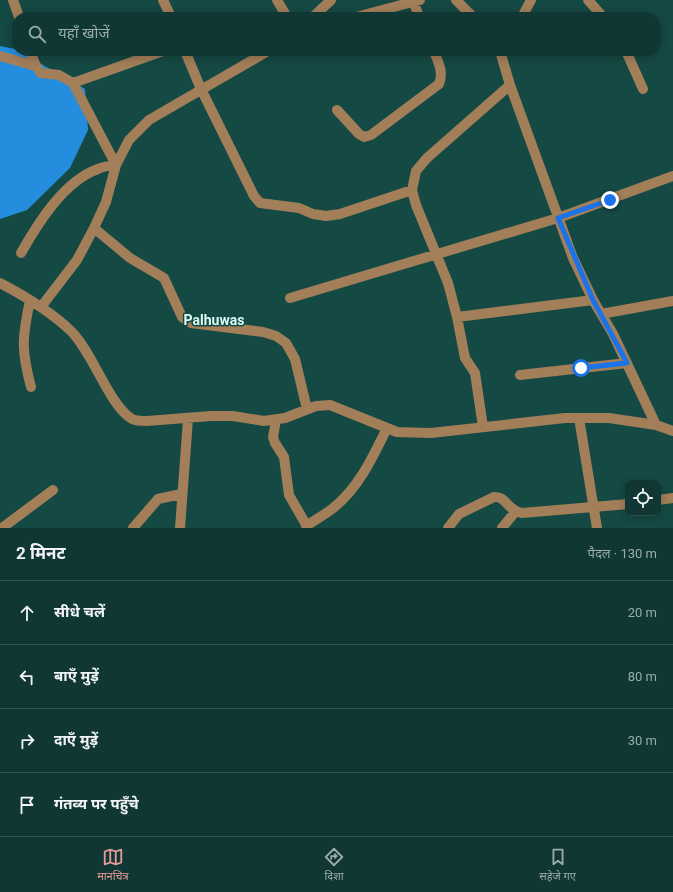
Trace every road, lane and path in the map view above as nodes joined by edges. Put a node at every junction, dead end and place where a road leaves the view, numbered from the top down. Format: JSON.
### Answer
{"nodes":[{"id":1,"x":13,"y":0,"type":"edge"},
{"id":2,"x":163,"y":0,"type":"edge"},
{"id":3,"x":277,"y":0,"type":"edge"},
{"id":4,"x":331,"y":0,"type":"edge"},
{"id":5,"x":456,"y":0,"type":"edge"},
{"id":6,"x":588,"y":0,"type":"edge"},
{"id":7,"x":415,"y":1,"type":"edge"},
{"id":8,"x":530,"y":1,"type":"edge"},
{"id":9,"x":17,"y":12,"type":"edge"},
{"id":10,"x":169,"y":12,"type":"edge"},
{"id":11,"x":284,"y":12,"type":"edge"},
{"id":12,"x":319,"y":12,"type":"edge"},
{"id":13,"x":374,"y":12,"type":"edge"},
{"id":14,"x":418,"y":12,"type":"edge"},
{"id":15,"x":468,"y":12,"type":"edge"},
{"id":16,"x":524,"y":12,"type":"edge"},
{"id":17,"x":599,"y":12,"type":"edge"},
{"id":18,"x":0,"y":56,"type":"edge"},
{"id":19,"x":32,"y":56,"type":"edge"},
{"id":20,"x":149,"y":56,"type":"edge"},
{"id":21,"x":187,"y":56,"type":"edge"},
{"id":22,"x":259,"y":56,"type":"edge"},
{"id":23,"x":436,"y":56,"type":"edge"},
{"id":24,"x":502,"y":56,"type":"edge"},
{"id":25,"x":628,"y":56,"type":"edge"},
{"id":26,"x":36,"y":66,"type":"junction"},
{"id":27,"x":73,"y":83,"type":"junction"},
{"id":28,"x":510,"y":86,"type":"junction"},
{"id":29,"x":201,"y":89,"type":"junction"},
{"id":30,"x":643,"y":89,"type":"dead end"},
{"id":31,"x":337,"y":110,"type":"dead end"},
{"id":32,"x":116,"y":165,"type":"junction"},
{"id":33,"x":673,"y":176,"type":"edge"},
{"id":34,"x":412,"y":190,"type":"junction"},
{"id":35,"x":558,"y":218,"type":"junction"},
{"id":36,"x":94,"y":228,"type":"junction"},
{"id":37,"x":21,"y":253,"type":"dead end"},
{"id":38,"x":437,"y":254,"type":"junction"},
{"id":39,"x":0,"y":283,"type":"edge"},
{"id":40,"x":290,"y":298,"type":"dead end"},
{"id":41,"x":30,"y":300,"type":"junction"},
{"id":42,"x":593,"y":300,"type":"junction"},
{"id":43,"x":673,"y":301,"type":"edge"},
{"id":44,"x":41,"y":307,"type":"junction"},
{"id":45,"x":601,"y":314,"type":"junction"},
{"id":46,"x":457,"y":317,"type":"junction"},
{"id":47,"x":627,"y":363,"type":"junction"},
{"id":48,"x":520,"y":375,"type":"dead end"},
{"id":49,"x":31,"y":388,"type":"dead end"},
{"id":50,"x":307,"y":409,"type":"junction"},
{"id":51,"x":579,"y":418,"type":"junction"},
{"id":52,"x":188,"y":419,"type":"junction"},
{"id":53,"x":276,"y":420,"type":"junction"},
{"id":54,"x":656,"y":426,"type":"junction"},
{"id":55,"x":483,"y":427,"type":"junction"},
{"id":56,"x":387,"y":428,"type":"junction"},
{"id":57,"x":673,"y":432,"type":"edge"},
{"id":58,"x":53,"y":490,"type":"dead end"},
{"id":59,"x":181,"y":494,"type":"junction"},
{"id":60,"x":673,"y":498,"type":"edge"},
{"id":61,"x":661,"y":500,"type":"edge"},
{"id":62,"x":625,"y":504,"type":"edge"},
{"id":63,"x":592,"y":507,"type":"junction"},
{"id":64,"x":515,"y":512,"type":"junction"},
{"id":65,"x":307,"y":527,"type":"edge"},
{"id":66,"x":2,"y":528,"type":"edge"},
{"id":67,"x":133,"y":528,"type":"edge"},
{"id":68,"x":180,"y":528,"type":"edge"},
{"id":69,"x":448,"y":528,"type":"edge"},
{"id":70,"x":502,"y":528,"type":"edge"},
{"id":71,"x":597,"y":528,"type":"edge"}],
"edges":[{"from":1,"to":9,"type":"street"},
{"from":2,"to":10,"type":"street"},
{"from":3,"to":11,"type":"street"},
{"from":4,"to":12,"type":"street"},
{"from":5,"to":15,"type":"street"},
{"from":6,"to":17,"type":"street"},
{"from":7,"to":13,"type":"street"},
{"from":7,"to":14,"type":"street"},
{"from":8,"to":16,"type":"street"},
{"from":18,"to":26,"type":"street"},
{"from":19,"to":26,"type":"street"},
{"from":20,"to":27,"type":"street"},
{"from":21,"to":29,"type":"street"},
{"from":22,"to":29,"type":"street"},
{"from":23,"to":31,"type":"street"},
{"from":24,"to":28,"type":"street"},
{"from":25,"to":30,"type":"street"},
{"from":26,"to":27,"type":"street"},
{"from":27,"to":32,"type":"street"},
{"from":28,"to":34,"type":"street"},
{"from":28,"to":35,"type":"street"},
{"from":29,"to":32,"type":"street"},
{"from":29,"to":34,"type":"street"},
{"from":32,"to":36,"type":"street"},
{"from":32,"to":37,"type":"street"},
{"from":33,"to":35,"type":"street"},
{"from":34,"to":38,"type":"street"},
{"from":35,"to":38,"type":"street"},
{"from":35,"to":42,"type":"street"},
{"from":36,"to":44,"type":"street"},
{"from":36,"to":50,"type":"street"},
{"from":38,"to":40,"type":"street"},
{"from":38,"to":46,"type":"street"},
{"from":39,"to":41,"type":"street"},
{"from":41,"to":44,"type":"street"},
{"from":41,"to":49,"type":"street"},
{"from":42,"to":45,"type":"street"},
{"from":42,"to":46,"type":"street"},
{"from":43,"to":45,"type":"street"},
{"from":44,"to":52,"type":"street"},
{"from":45,"to":47,"type":"street"},
{"from":46,"to":55,"type":"street"},
{"from":47,"to":48,"type":"street"},
{"from":47,"to":54,"type":"street"},
{"from":50,"to":53,"type":"street"},
{"from":50,"to":56,"type":"street"},
{"from":51,"to":54,"type":"street"},
{"from":51,"to":55,"type":"street"},
{"from":51,"to":63,"type":"street"},
{"from":52,"to":53,"type":"street"},
{"from":52,"to":59,"type":"street"},
{"from":53,"to":65,"type":"street"},
{"from":54,"to":57,"type":"street"},
{"from":55,"to":56,"type":"street"},
{"from":56,"to":65,"type":"street"},
{"from":58,"to":66,"type":"street"},
{"from":59,"to":67,"type":"street"},
{"from":59,"to":68,"type":"street"},
{"from":60,"to":61,"type":"street"},
{"from":62,"to":63,"type":"street"},
{"from":63,"to":64,"type":"street"},
{"from":63,"to":71,"type":"street"},
{"from":64,"to":69,"type":"street"},
{"from":64,"to":70,"type":"street"}]}
